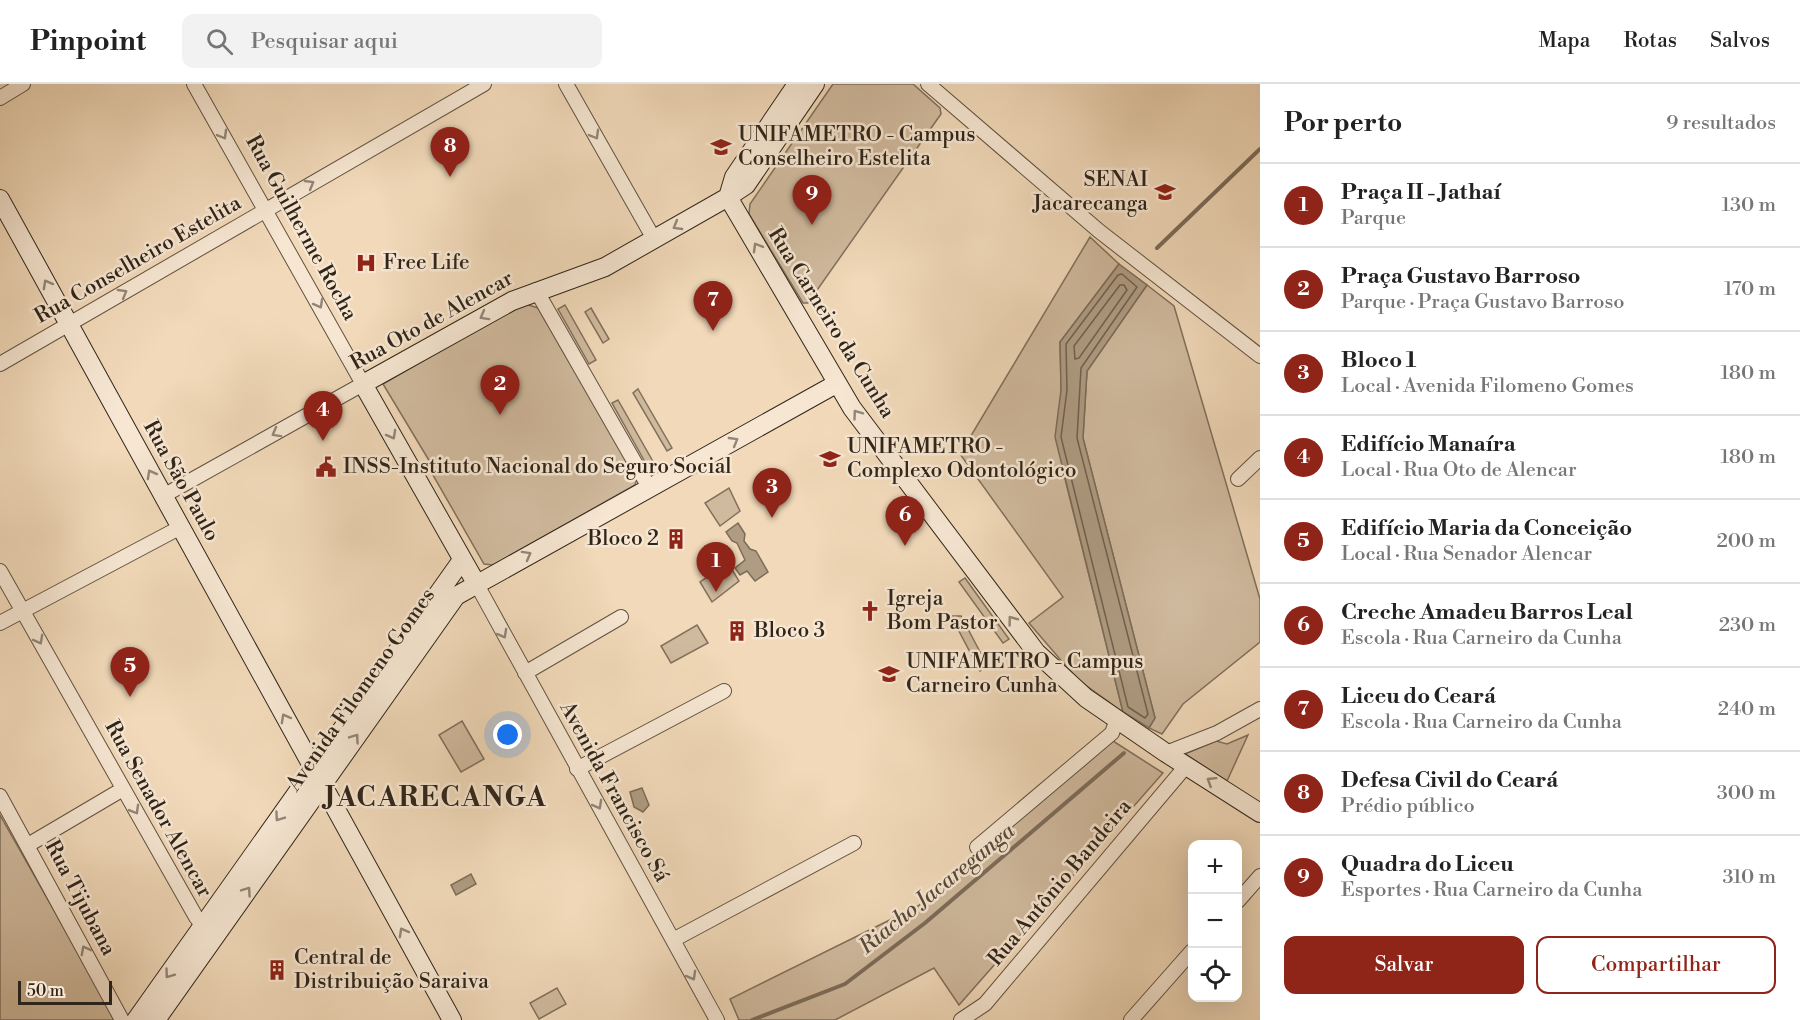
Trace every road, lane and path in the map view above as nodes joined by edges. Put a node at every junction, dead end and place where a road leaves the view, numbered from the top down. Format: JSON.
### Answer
{"nodes":[{"id":1,"x":23,"y":84,"type":"edge"},
{"id":2,"x":194,"y":84,"type":"edge"},
{"id":3,"x":484,"y":84,"type":"edge"},
{"id":4,"x":566,"y":84,"type":"edge"},
{"id":5,"x":797,"y":84,"type":"edge"},
{"id":6,"x":815,"y":84,"type":"edge"},
{"id":7,"x":928,"y":84,"type":"edge"},
{"id":8,"x":0,"y":98,"type":"edge"},
{"id":9,"x":728,"y":197,"type":"junction"},
{"id":10,"x":0,"y":199,"type":"edge"},
{"id":11,"x":266,"y":210,"type":"junction"},
{"id":12,"x":654,"y":239,"type":"junction"},
{"id":13,"x":537,"y":290,"type":"junction"},
{"id":14,"x":69,"y":324,"type":"junction"},
{"id":15,"x":1260,"y":356,"type":"edge"},
{"id":16,"x":0,"y":364,"type":"edge"},
{"id":17,"x":363,"y":384,"type":"junction"},
{"id":18,"x":836,"y":384,"type":"junction"},
{"id":19,"x":1260,"y":458,"type":"edge"},
{"id":20,"x":1238,"y":479,"type":"dead end"},
{"id":21,"x":650,"y":489,"type":"junction"},
{"id":22,"x":163,"y":496,"type":"junction"},
{"id":23,"x":181,"y":527,"type":"junction"},
{"id":24,"x":462,"y":560,"type":"junction"},
{"id":25,"x":0,"y":571,"type":"edge"},
{"id":26,"x":476,"y":583,"type":"junction"},
{"id":27,"x":23,"y":611,"type":"junction"},
{"id":28,"x":621,"y":617,"type":"dead end"},
{"id":29,"x":0,"y":623,"type":"edge"},
{"id":30,"x":525,"y":673,"type":"junction"},
{"id":31,"x":724,"y":691,"type":"dead end"},
{"id":32,"x":1260,"y":709,"type":"edge"},
{"id":33,"x":1117,"y":719,"type":"junction"},
{"id":34,"x":1166,"y":753,"type":"junction"},
{"id":35,"x":1186,"y":766,"type":"junction"},
{"id":36,"x":578,"y":769,"type":"junction"},
{"id":37,"x":317,"y":777,"type":"junction"},
{"id":38,"x":123,"y":789,"type":"junction"},
{"id":39,"x":0,"y":796,"type":"edge"},
{"id":40,"x":1260,"y":813,"type":"edge"},
{"id":41,"x":854,"y":843,"type":"dead end"},
{"id":42,"x":28,"y":845,"type":"junction"},
{"id":43,"x":977,"y":847,"type":"dead end"},
{"id":44,"x":1260,"y":876,"type":"edge"},
{"id":45,"x":1242,"y":896,"type":"edge"},
{"id":46,"x":208,"y":933,"type":"junction"},
{"id":47,"x":673,"y":940,"type":"junction"},
{"id":48,"x":1188,"y":956,"type":"edge"},
{"id":49,"x":970,"y":1018,"type":"edge"},
{"id":50,"x":123,"y":1020,"type":"edge"},
{"id":51,"x":136,"y":1020,"type":"edge"},
{"id":52,"x":156,"y":1020,"type":"edge"},
{"id":53,"x":452,"y":1020,"type":"edge"},
{"id":54,"x":717,"y":1020,"type":"edge"},
{"id":55,"x":1131,"y":1020,"type":"edge"}],
"edges":[{"from":1,"to":8,"type":"street"},
{"from":2,"to":11,"type":"street","name":"Rua Guilherme Rocha","one_way":true},
{"from":11,"to":3,"type":"street","name":"Rua Conselheiro Estelita","one_way":true},
{"from":4,"to":12,"type":"street","one_way":true},
{"from":5,"to":9,"type":"street"},
{"from":6,"to":9,"type":"street","name":"Rua Oto de Alencar"},
{"from":7,"to":15,"type":"street"},
{"from":9,"to":12,"type":"street","name":"Rua Oto de Alencar","one_way":true},
{"from":18,"to":9,"type":"street","name":"Rua Carneiro da Cunha","one_way":true},
{"from":14,"to":10,"type":"street","name":"Rua São Paulo","one_way":true},
{"from":14,"to":11,"type":"street","name":"Rua Conselheiro Estelita","one_way":true},
{"from":11,"to":17,"type":"street","name":"Rua Guilherme Rocha","one_way":true},
{"from":12,"to":13,"type":"street","name":"Rua Oto de Alencar"},
{"from":13,"to":17,"type":"street","name":"Rua Oto de Alencar","one_way":true},
{"from":13,"to":21,"type":"street"},
{"from":14,"to":16,"type":"street","name":"Rua Conselheiro Estelita"},
{"from":22,"to":14,"type":"street","name":"Rua São Paulo","one_way":true},
{"from":17,"to":22,"type":"street","name":"Rua Oto de Alencar","one_way":true},
{"from":17,"to":24,"type":"street","name":"Rua Guilherme Rocha","one_way":true},
{"from":21,"to":18,"type":"street","name":"Avenida Filomeno Gomes","one_way":true},
{"from":33,"to":18,"type":"street","name":"Rua Carneiro da Cunha","one_way":true},
{"from":19,"to":20,"type":"street"},
{"from":26,"to":21,"type":"street","name":"Avenida Filomeno Gomes","one_way":true},
{"from":22,"to":23,"type":"street","name":"Rua São Paulo"},
{"from":23,"to":27,"type":"street"},
{"from":37,"to":23,"type":"street","name":"Rua São Paulo","one_way":true},
{"from":24,"to":26,"type":"street","name":"Rua Guilherme Rocha"},
{"from":24,"to":37,"type":"street","name":"Avenida Filomeno Gomes"},
{"from":25,"to":27,"type":"street","name":"Rua Senador Alencar"},
{"from":26,"to":30,"type":"street","name":"Avenida Francisco Sá","one_way":true},
{"from":37,"to":26,"type":"street","name":"Avenida Filomeno Gomes","one_way":true},
{"from":27,"to":29,"type":"street"},
{"from":27,"to":38,"type":"street","name":"Rua Senador Alencar","one_way":true},
{"from":28,"to":30,"type":"street"},
{"from":30,"to":36,"type":"street","name":"Avenida Francisco Sá"},
{"from":31,"to":36,"type":"street"},
{"from":32,"to":34,"type":"street"},
{"from":33,"to":34,"type":"street","name":"Rua Carneiro da Cunha"},
{"from":33,"to":43,"type":"street"},
{"from":34,"to":35,"type":"street","name":"Rua Carneiro da Cunha"},
{"from":40,"to":35,"type":"street","name":"Rua Carneiro da Cunha","one_way":true},
{"from":35,"to":49,"type":"street","name":"Rua Antônio Bandeira"},
{"from":36,"to":47,"type":"street","name":"Avenida Francisco Sá","one_way":true},
{"from":37,"to":46,"type":"street","name":"Avenida Filomeno Gomes"},
{"from":53,"to":37,"type":"street","name":"Rua São Paulo","one_way":true},
{"from":38,"to":42,"type":"street"},
{"from":38,"to":46,"type":"street","name":"Rua Senador Alencar","one_way":true},
{"from":39,"to":42,"type":"street","name":"Rua Tijubana"},
{"from":41,"to":47,"type":"street"},
{"from":50,"to":42,"type":"street","name":"Rua Tijubana","one_way":true},
{"from":44,"to":45,"type":"street"},
{"from":46,"to":51,"type":"street","name":"Avenida Filomeno Gomes","one_way":true},
{"from":46,"to":52,"type":"street","name":"Avenida Filomeno Gomes"},
{"from":47,"to":54,"type":"street","name":"Avenida Francisco Sá","one_way":true},
{"from":48,"to":55,"type":"street"}]}
